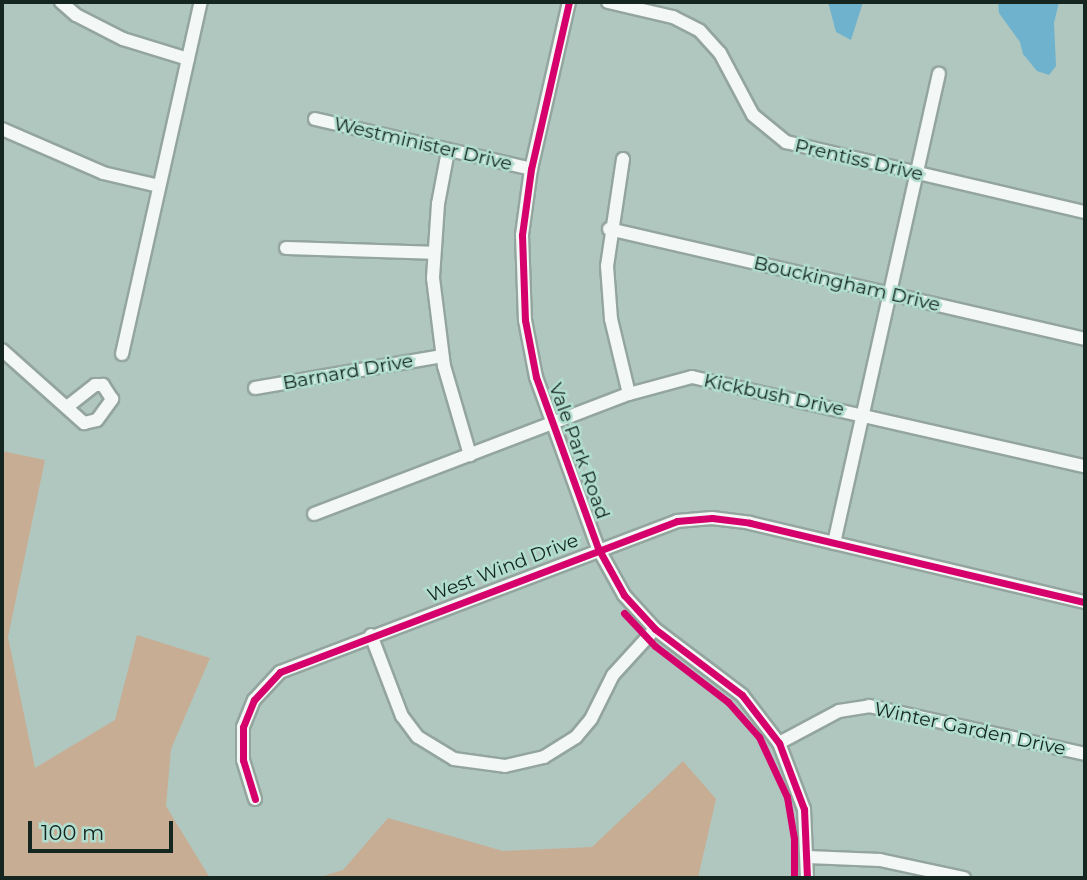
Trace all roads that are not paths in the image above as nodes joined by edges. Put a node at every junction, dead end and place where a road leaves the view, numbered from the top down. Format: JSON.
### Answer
{"nodes":[{"id":1,"x":61,"y":2,"type":"edge"},
{"id":2,"x":201,"y":2,"type":"edge"},
{"id":3,"x":569,"y":2,"type":"edge"},
{"id":4,"x":608,"y":2,"type":"edge"},
{"id":5,"x":188,"y":59,"type":"junction"},
{"id":6,"x":939,"y":74,"type":"dead end"},
{"id":7,"x":315,"y":119,"type":"dead end"},
{"id":8,"x":2,"y":129,"type":"edge"},
{"id":9,"x":448,"y":151,"type":"junction"},
{"id":10,"x":623,"y":159,"type":"dead end"},
{"id":11,"x":531,"y":169,"type":"junction"},
{"id":12,"x":917,"y":173,"type":"junction"},
{"id":13,"x":159,"y":186,"type":"junction"},
{"id":14,"x":1085,"y":212,"type":"edge"},
{"id":15,"x":609,"y":229,"type":"junction"},
{"id":16,"x":286,"y":248,"type":"dead end"},
{"id":17,"x":433,"y":253,"type":"junction"},
{"id":18,"x":890,"y":294,"type":"junction"},
{"id":19,"x":1085,"y":339,"type":"edge"},
{"id":20,"x":2,"y":350,"type":"edge"},
{"id":21,"x":122,"y":354,"type":"dead end"},
{"id":22,"x":442,"y":356,"type":"junction"},
{"id":23,"x":255,"y":388,"type":"dead end"},
{"id":24,"x":629,"y":394,"type":"junction"},
{"id":25,"x":67,"y":407,"type":"dead end"},
{"id":26,"x":863,"y":414,"type":"junction"},
{"id":27,"x":551,"y":424,"type":"junction"},
{"id":28,"x":470,"y":455,"type":"junction"},
{"id":29,"x":1085,"y":466,"type":"edge"},
{"id":30,"x":314,"y":514,"type":"dead end"},
{"id":31,"x":834,"y":543,"type":"junction"},
{"id":32,"x":598,"y":548,"type":"junction"},
{"id":33,"x":1085,"y":602,"type":"edge"},
{"id":34,"x":655,"y":629,"type":"junction"},
{"id":35,"x":371,"y":635,"type":"junction"},
{"id":36,"x":779,"y":743,"type":"junction"},
{"id":37,"x":1085,"y":754,"type":"edge"},
{"id":38,"x":255,"y":799,"type":"dead end"},
{"id":39,"x":808,"y":857,"type":"junction"},
{"id":40,"x":807,"y":878,"type":"edge"},
{"id":41,"x":964,"y":878,"type":"edge"}],
"edges":[{"from":1,"to":5,"type":"street"},
{"from":2,"to":5,"type":"street"},
{"from":3,"to":11,"type":"street","name":"Vale Park Road"},
{"from":4,"to":12,"type":"street","name":"Prentiss Drive"},
{"from":5,"to":13,"type":"street"},
{"from":6,"to":12,"type":"street"},
{"from":7,"to":9,"type":"street","name":"Westminister Drive"},
{"from":8,"to":13,"type":"street"},
{"from":9,"to":11,"type":"street","name":"Westminister Drive"},
{"from":9,"to":17,"type":"street"},
{"from":10,"to":15,"type":"street"},
{"from":11,"to":27,"type":"street","name":"Vale Park Road"},
{"from":12,"to":14,"type":"street","name":"Prentiss Drive"},
{"from":12,"to":18,"type":"street"},
{"from":13,"to":21,"type":"street"},
{"from":15,"to":18,"type":"street","name":"Bouckingham Drive"},
{"from":15,"to":24,"type":"street"},
{"from":16,"to":17,"type":"street"},
{"from":17,"to":22,"type":"street"},
{"from":18,"to":19,"type":"street","name":"Bouckingham Drive"},
{"from":18,"to":26,"type":"street"},
{"from":20,"to":25,"type":"street"},
{"from":22,"to":23,"type":"street","name":"Barnard Drive"},
{"from":22,"to":28,"type":"street"},
{"from":24,"to":26,"type":"street","name":"Kickbush Drive"},
{"from":24,"to":27,"type":"street","name":"Kickbush Drive"},
{"from":26,"to":29,"type":"street","name":"Kickbush Drive"},
{"from":26,"to":31,"type":"street"},
{"from":27,"to":28,"type":"street","name":"Kickbush Drive"},
{"from":27,"to":32,"type":"street","name":"Vale Park Road"},
{"from":28,"to":30,"type":"street","name":"Kickbush Drive"},
{"from":31,"to":32,"type":"street","name":"West Wind Drive"},
{"from":31,"to":33,"type":"street","name":"West Wind Drive"},
{"from":32,"to":34,"type":"street","name":"Vale Park Road"},
{"from":32,"to":35,"type":"street","name":"West Wind Drive"},
{"from":34,"to":35,"type":"street"},
{"from":34,"to":36,"type":"street","name":"Vale Park Road"},
{"from":35,"to":38,"type":"street","name":"West Wind Drive"},
{"from":36,"to":37,"type":"street","name":"Winter Garden Drive"},
{"from":36,"to":39,"type":"street","name":"Vale Park Road"},
{"from":39,"to":40,"type":"street","name":"Vale Park Road"},
{"from":39,"to":41,"type":"street"}]}
